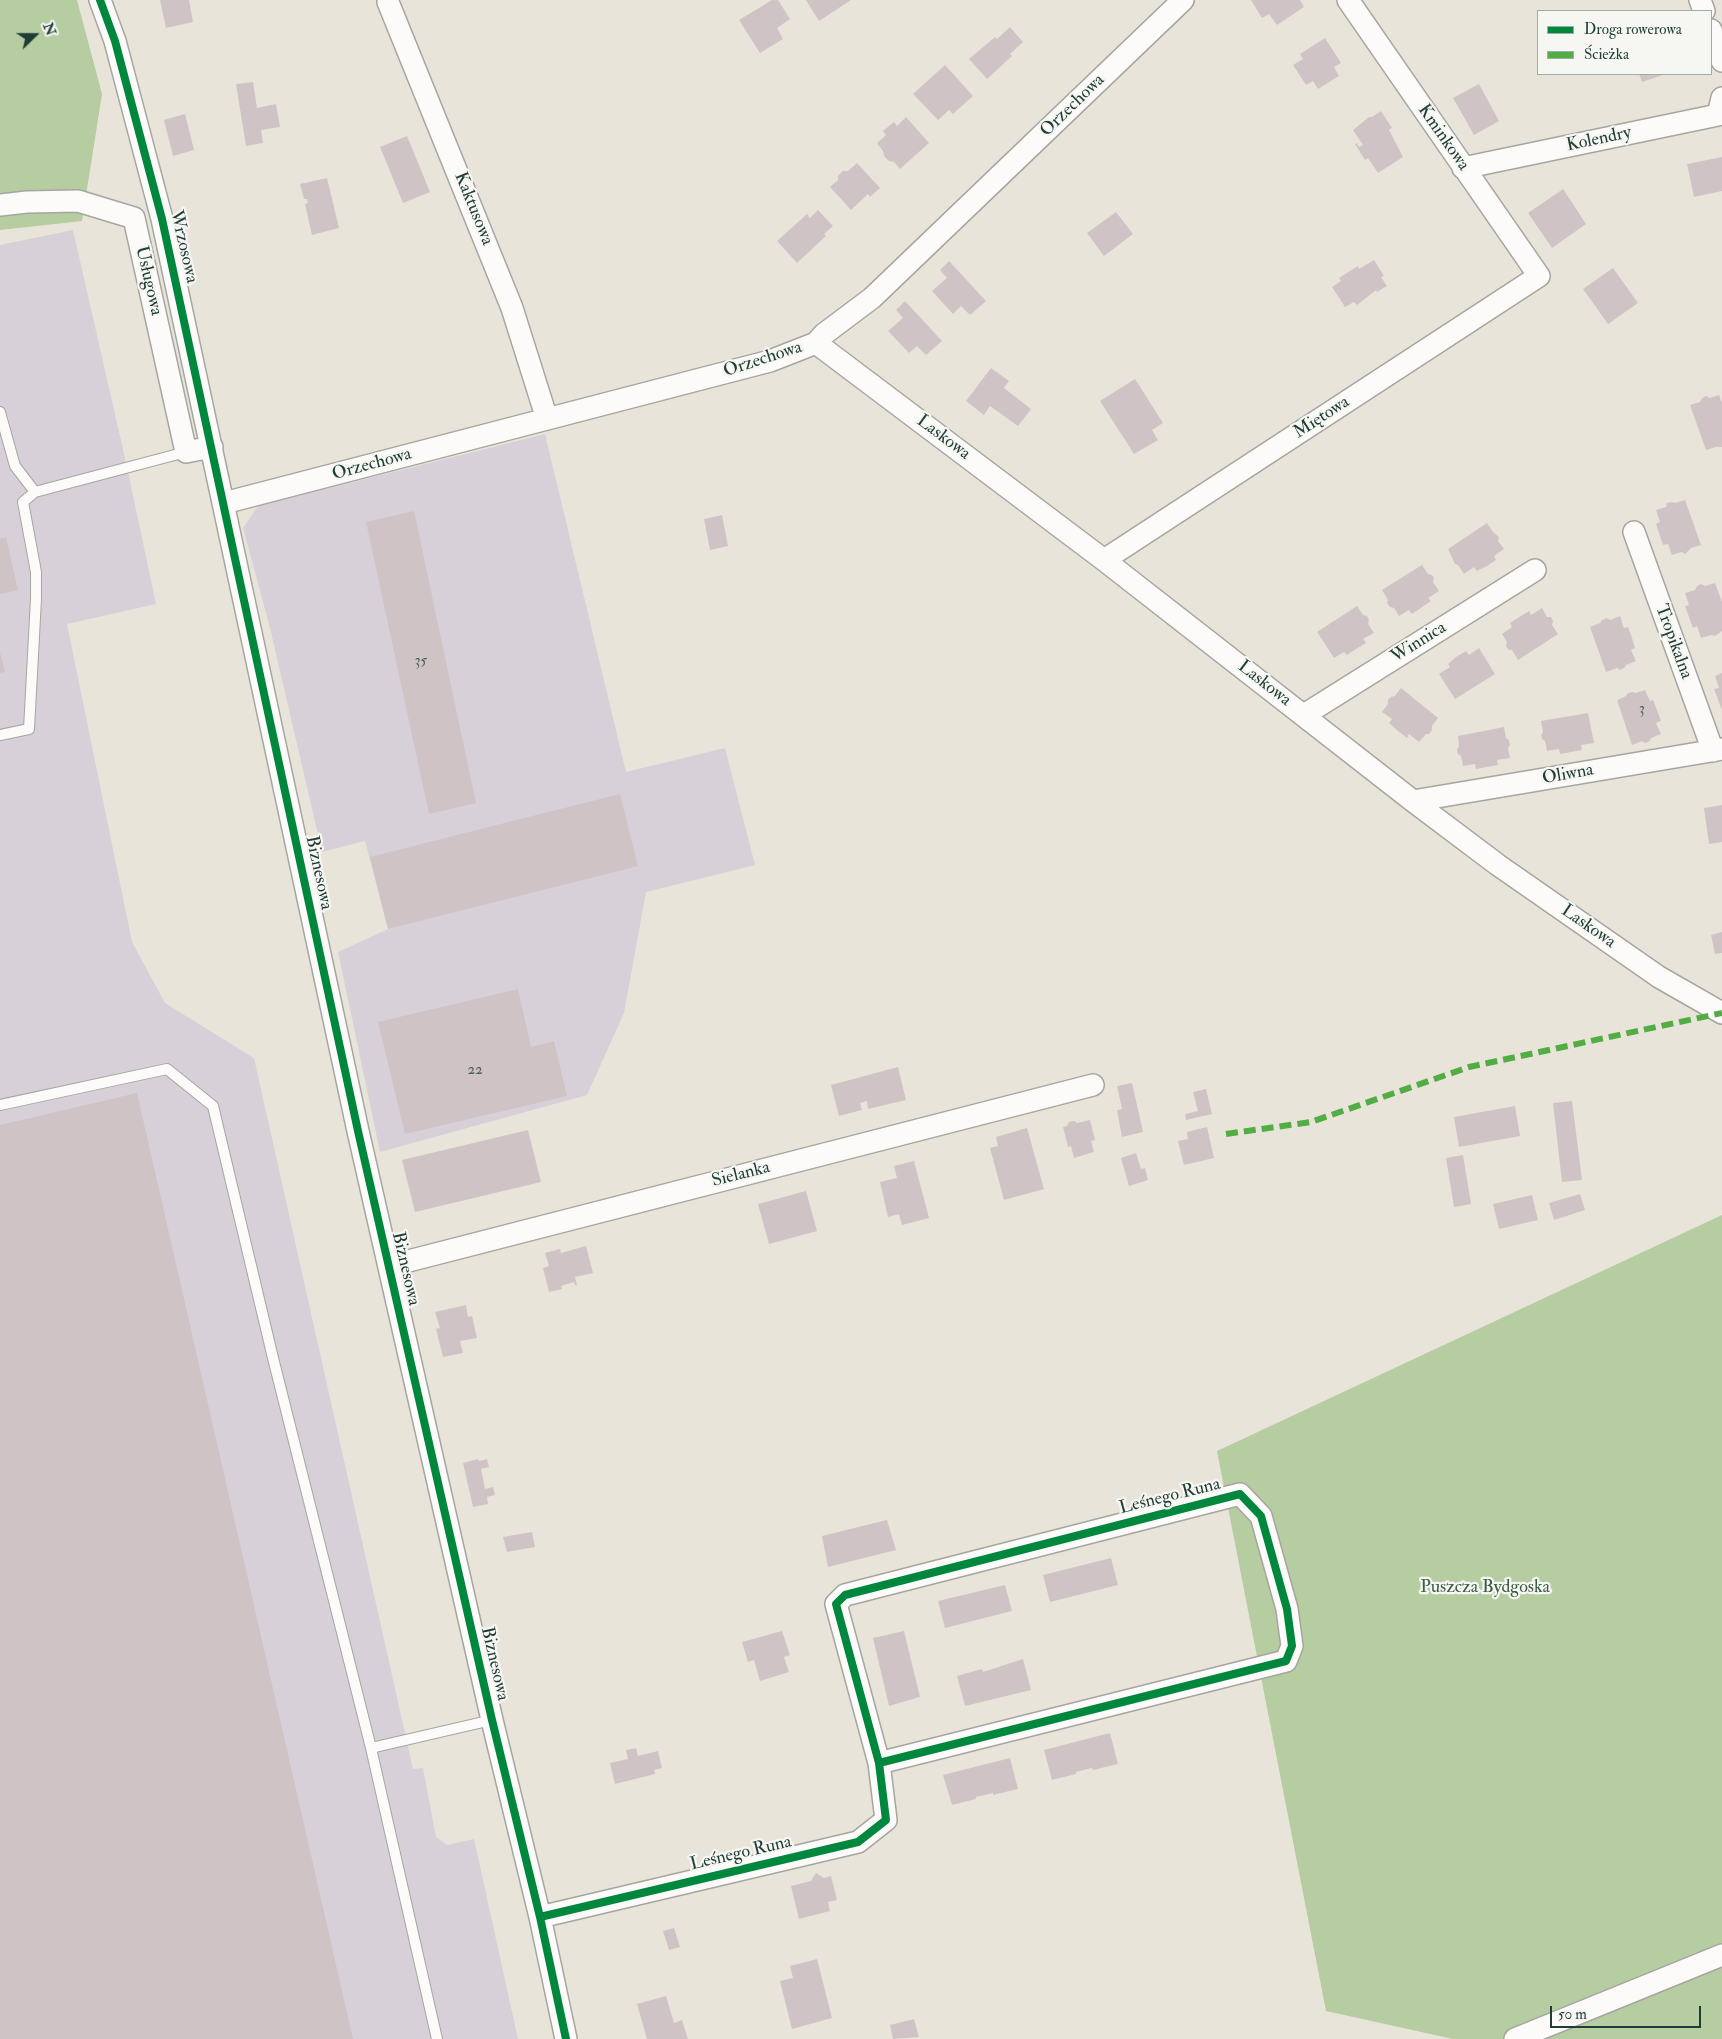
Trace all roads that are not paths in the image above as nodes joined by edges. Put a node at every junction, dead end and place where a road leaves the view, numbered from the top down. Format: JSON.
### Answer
{"nodes":[{"id":1,"x":100,"y":0,"type":"edge"},
{"id":2,"x":1184,"y":0,"type":"edge"},
{"id":3,"x":1348,"y":0,"type":"edge"},
{"id":4,"x":388,"y":2,"type":"dead end"},
{"id":5,"x":1712,"y":33,"type":"edge"},
{"id":6,"x":1722,"y":61,"type":"edge"},
{"id":7,"x":1722,"y":98,"type":"edge"},
{"id":8,"x":1463,"y":168,"type":"junction"},
{"id":9,"x":0,"y":206,"type":"edge"},
{"id":10,"x":1539,"y":276,"type":"joint"},
{"id":11,"x":816,"y":343,"type":"junction"},
{"id":12,"x":0,"y":412,"type":"edge"},
{"id":13,"x":547,"y":419,"type":"junction"},
{"id":14,"x":212,"y":447,"type":"junction"},
{"id":15,"x":186,"y":452,"type":"junction"},
{"id":16,"x":35,"y":492,"type":"junction"},
{"id":17,"x":224,"y":503,"type":"junction"},
{"id":18,"x":1634,"y":532,"type":"dead end"},
{"id":19,"x":1104,"y":560,"type":"junction"},
{"id":20,"x":1534,"y":570,"type":"dead end"},
{"id":21,"x":1304,"y":715,"type":"junction"},
{"id":22,"x":0,"y":735,"type":"edge"},
{"id":23,"x":1717,"y":750,"type":"edge"},
{"id":24,"x":1413,"y":801,"type":"junction"},
{"id":25,"x":1722,"y":1013,"type":"edge"},
{"id":26,"x":1093,"y":1085,"type":"dead end"},
{"id":27,"x":0,"y":1105,"type":"edge"},
{"id":28,"x":389,"y":1266,"type":"junction"},
{"id":29,"x":492,"y":1720,"type":"junction"},
{"id":30,"x":371,"y":1748,"type":"junction"},
{"id":31,"x":879,"y":1763,"type":"junction"},
{"id":32,"x":540,"y":1917,"type":"junction"},
{"id":33,"x":1722,"y":1954,"type":"edge"},
{"id":34,"x":437,"y":2039,"type":"edge"},
{"id":35,"x":566,"y":2039,"type":"edge"},
{"id":36,"x":1515,"y":2039,"type":"edge"}],
"edges":[{"from":1,"to":14,"type":"street","name":"Wrzosowa"},
{"from":2,"to":11,"type":"street","name":"Orzechowa"},
{"from":3,"to":8,"type":"street","name":"Kminkowa"},
{"from":4,"to":13,"type":"street","name":"Kaktusowa"},
{"from":5,"to":6,"type":"street"},
{"from":7,"to":8,"type":"street","name":"Kolendry"},
{"from":8,"to":10,"type":"street","name":"Kminkowa"},
{"from":9,"to":15,"type":"street","name":"Usługowa"},
{"from":10,"to":19,"type":"street","name":"Miętowa"},
{"from":11,"to":13,"type":"street","name":"Orzechowa"},
{"from":11,"to":19,"type":"street","name":"Laskowa"},
{"from":12,"to":16,"type":"lane"},
{"from":13,"to":17,"type":"street","name":"Orzechowa"},
{"from":14,"to":15,"type":"street"},
{"from":14,"to":17,"type":"street","name":"Wrzosowa"},
{"from":15,"to":16,"type":"lane"},
{"from":16,"to":22,"type":"lane"},
{"from":17,"to":28,"type":"street","name":"Biznesowa"},
{"from":18,"to":23,"type":"street","name":"Tropikalna"},
{"from":19,"to":21,"type":"street","name":"Laskowa"},
{"from":20,"to":21,"type":"street","name":"Winnica"},
{"from":21,"to":24,"type":"street","name":"Laskowa"},
{"from":23,"to":24,"type":"street","name":"Oliwna"},
{"from":24,"to":25,"type":"street","name":"Laskowa"},
{"from":26,"to":28,"type":"street","name":"Sielanka"},
{"from":27,"to":30,"type":"lane"},
{"from":28,"to":29,"type":"street","name":"Biznesowa"},
{"from":29,"to":30,"type":"lane"},
{"from":29,"to":32,"type":"street","name":"Biznesowa"},
{"from":30,"to":34,"type":"lane"},
{"from":31,"to":31,"type":"street","name":"Leśnego Runa"},
{"from":31,"to":32,"type":"street","name":"Leśnego Runa"},
{"from":32,"to":35,"type":"street","name":"Biznesowa"},
{"from":33,"to":36,"type":"street"}]}
